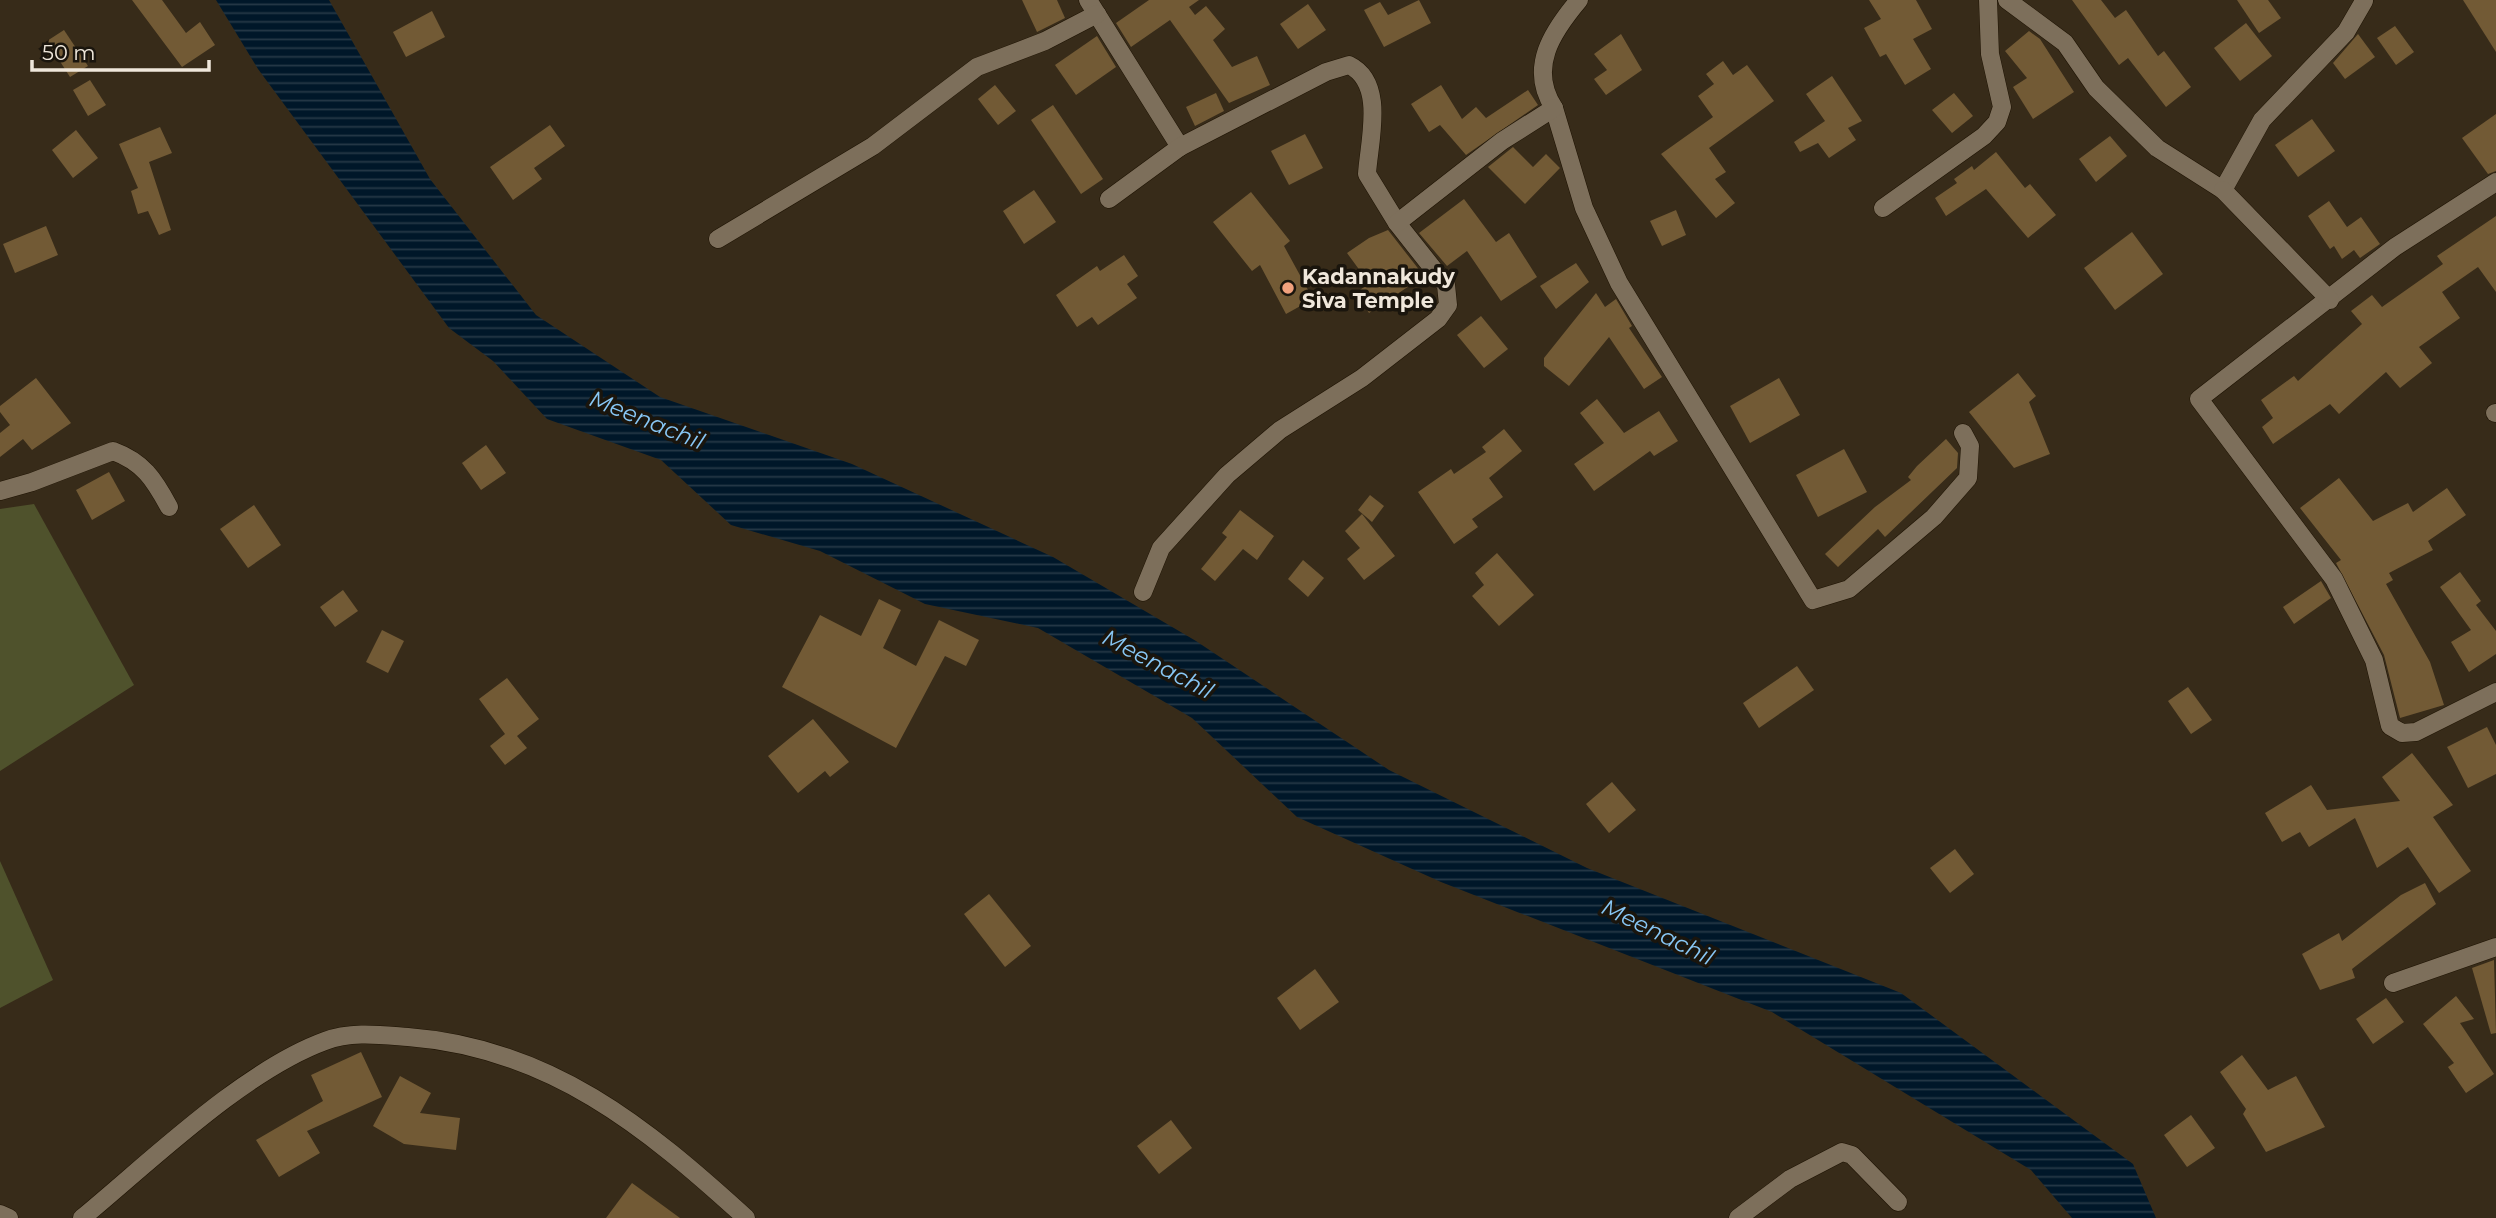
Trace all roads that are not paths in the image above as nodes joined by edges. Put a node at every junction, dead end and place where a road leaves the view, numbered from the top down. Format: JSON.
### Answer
{"nodes":[{"id":1,"x":1578,"y":0,"type":"edge"},
{"id":2,"x":1988,"y":0,"type":"edge"},
{"id":3,"x":2007,"y":0,"type":"edge"},
{"id":4,"x":2364,"y":1,"type":"edge"},
{"id":5,"x":1092,"y":7,"type":"edge"},
{"id":6,"x":1553,"y":108,"type":"junction"},
{"id":7,"x":1180,"y":147,"type":"junction"},
{"id":8,"x":2496,"y":182,"type":"edge"},
{"id":9,"x":2223,"y":190,"type":"junction"},
{"id":10,"x":1109,"y":199,"type":"dead end"},
{"id":11,"x":1883,"y":208,"type":"dead end"},
{"id":12,"x":1397,"y":223,"type":"junction"},
{"id":13,"x":718,"y":239,"type":"dead end"},
{"id":14,"x":2330,"y":300,"type":"junction"},
{"id":15,"x":1963,"y":433,"type":"dead end"},
{"id":16,"x":0,"y":491,"type":"edge"},
{"id":17,"x":169,"y":507,"type":"dead end"},
{"id":18,"x":1143,"y":592,"type":"dead end"},
{"id":19,"x":2496,"y":692,"type":"edge"},
{"id":20,"x":2496,"y":947,"type":"edge"},
{"id":21,"x":2393,"y":984,"type":"dead end"},
{"id":22,"x":1898,"y":1202,"type":"dead end"},
{"id":23,"x":0,"y":1214,"type":"edge"},
{"id":24,"x":9,"y":1218,"type":"edge"},
{"id":25,"x":82,"y":1218,"type":"edge"},
{"id":26,"x":746,"y":1218,"type":"edge"},
{"id":27,"x":1738,"y":1218,"type":"edge"}],
"edges":[{"from":1,"to":6,"type":"street"},
{"from":2,"to":11,"type":"street"},
{"from":3,"to":9,"type":"street"},
{"from":4,"to":9,"type":"street"},
{"from":5,"to":7,"type":"street"},
{"from":5,"to":13,"type":"street"},
{"from":6,"to":12,"type":"street"},
{"from":6,"to":15,"type":"street"},
{"from":7,"to":10,"type":"street"},
{"from":7,"to":12,"type":"street"},
{"from":8,"to":14,"type":"street"},
{"from":9,"to":14,"type":"street"},
{"from":12,"to":18,"type":"street"},
{"from":14,"to":19,"type":"street"},
{"from":16,"to":17,"type":"street"},
{"from":20,"to":21,"type":"street"},
{"from":22,"to":27,"type":"street"},
{"from":23,"to":24,"type":"street"},
{"from":25,"to":26,"type":"street"}]}
